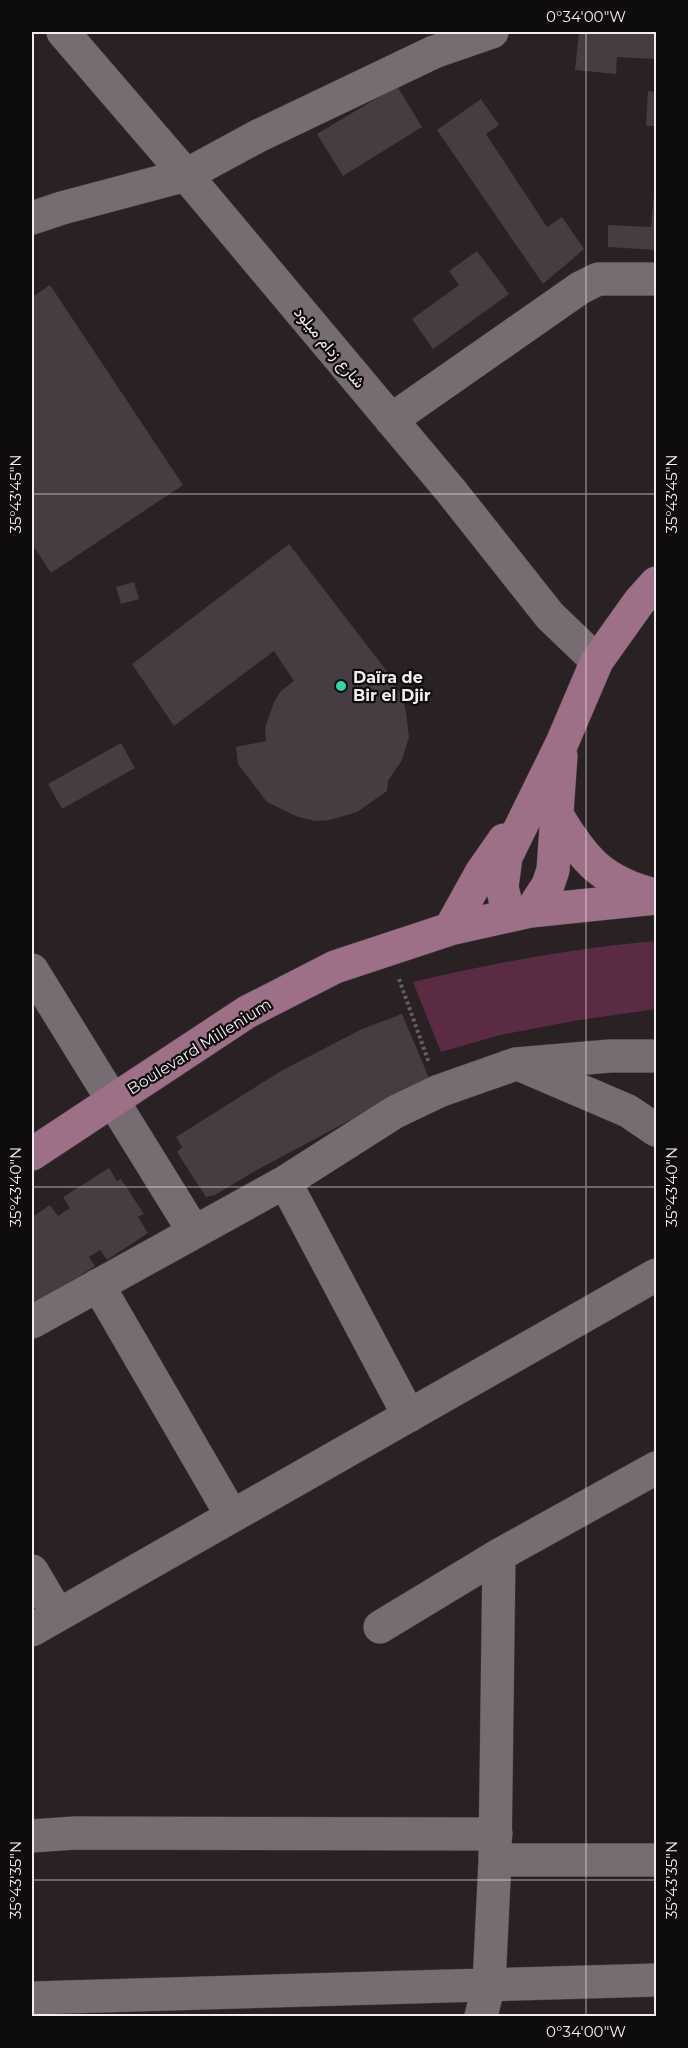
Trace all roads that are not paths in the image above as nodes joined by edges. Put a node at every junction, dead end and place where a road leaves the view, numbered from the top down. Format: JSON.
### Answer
{"nodes":[{"id":1,"x":63,"y":32,"type":"edge"},
{"id":2,"x":492,"y":32,"type":"edge"},
{"id":3,"x":186,"y":175,"type":"junction"},
{"id":4,"x":32,"y":218,"type":"edge"},
{"id":5,"x":657,"y":279,"type":"edge"},
{"id":6,"x":391,"y":420,"type":"junction"},
{"id":7,"x":651,"y":598,"type":"edge"},
{"id":8,"x":597,"y":661,"type":"junction"},
{"id":9,"x":542,"y":812,"type":"junction"},
{"id":10,"x":657,"y":897,"type":"edge"},
{"id":11,"x":520,"y":913,"type":"junction"},
{"id":12,"x":450,"y":929,"type":"junction"},
{"id":13,"x":32,"y":970,"type":"edge"},
{"id":14,"x":657,"y":1056,"type":"edge"},
{"id":15,"x":516,"y":1064,"type":"junction"},
{"id":16,"x":112,"y":1101,"type":"junction"},
{"id":17,"x":657,"y":1130,"type":"edge"},
{"id":18,"x":32,"y":1154,"type":"edge"},
{"id":19,"x":285,"y":1182,"type":"junction"},
{"id":20,"x":194,"y":1232,"type":"junction"},
{"id":21,"x":657,"y":1275,"type":"edge"},
{"id":22,"x":98,"y":1285,"type":"junction"},
{"id":23,"x":32,"y":1322,"type":"edge"},
{"id":24,"x":409,"y":1416,"type":"junction"},
{"id":25,"x":657,"y":1468,"type":"edge"},
{"id":26,"x":232,"y":1516,"type":"junction"},
{"id":27,"x":499,"y":1555,"type":"junction"},
{"id":28,"x":32,"y":1571,"type":"edge"},
{"id":29,"x":45,"y":1623,"type":"edge"},
{"id":30,"x":380,"y":1627,"type":"dead end"},
{"id":31,"x":32,"y":1836,"type":"edge"},
{"id":32,"x":496,"y":1847,"type":"junction"},
{"id":33,"x":657,"y":1860,"type":"edge"},
{"id":34,"x":657,"y":1980,"type":"edge"},
{"id":35,"x":489,"y":1984,"type":"junction"},
{"id":36,"x":32,"y":2000,"type":"edge"},
{"id":37,"x":40,"y":2016,"type":"edge"},
{"id":38,"x":481,"y":2016,"type":"edge"}],
"edges":[{"from":1,"to":3,"type":"street","name":"شارع زدام ميلود"},
{"from":2,"to":3,"type":"street"},
{"from":3,"to":4,"type":"street"},
{"from":3,"to":6,"type":"street","name":"شارع زدام ميلود"},
{"from":5,"to":6,"type":"street"},
{"from":6,"to":8,"type":"street","name":"شارع زدام ميلود"},
{"from":7,"to":8,"type":"main road"},
{"from":8,"to":9,"type":"main road"},
{"from":9,"to":10,"type":"main road"},
{"from":9,"to":11,"type":"main road"},
{"from":9,"to":11,"type":"main road"},
{"from":9,"to":12,"type":"main road"},
{"from":10,"to":11,"type":"main road","name":"Boulevard Millenium"},
{"from":11,"to":12,"type":"main road","name":"Boulevard Millenium"},
{"from":12,"to":16,"type":"main road","name":"Boulevard Millenium"},
{"from":13,"to":16,"type":"street"},
{"from":14,"to":15,"type":"street"},
{"from":15,"to":17,"type":"street"},
{"from":15,"to":19,"type":"street"},
{"from":16,"to":18,"type":"main road","name":"Boulevard Millenium"},
{"from":16,"to":20,"type":"street"},
{"from":19,"to":20,"type":"street"},
{"from":19,"to":24,"type":"street"},
{"from":20,"to":22,"type":"street"},
{"from":21,"to":24,"type":"street"},
{"from":22,"to":23,"type":"street"},
{"from":22,"to":26,"type":"street"},
{"from":24,"to":26,"type":"street"},
{"from":25,"to":27,"type":"street"},
{"from":26,"to":29,"type":"street"},
{"from":27,"to":30,"type":"street"},
{"from":27,"to":32,"type":"street"},
{"from":28,"to":29,"type":"street"},
{"from":31,"to":32,"type":"street"},
{"from":32,"to":33,"type":"street"},
{"from":32,"to":35,"type":"street"},
{"from":34,"to":35,"type":"street"},
{"from":35,"to":36,"type":"street"},
{"from":35,"to":38,"type":"street"},
{"from":36,"to":37,"type":"street"}]}
